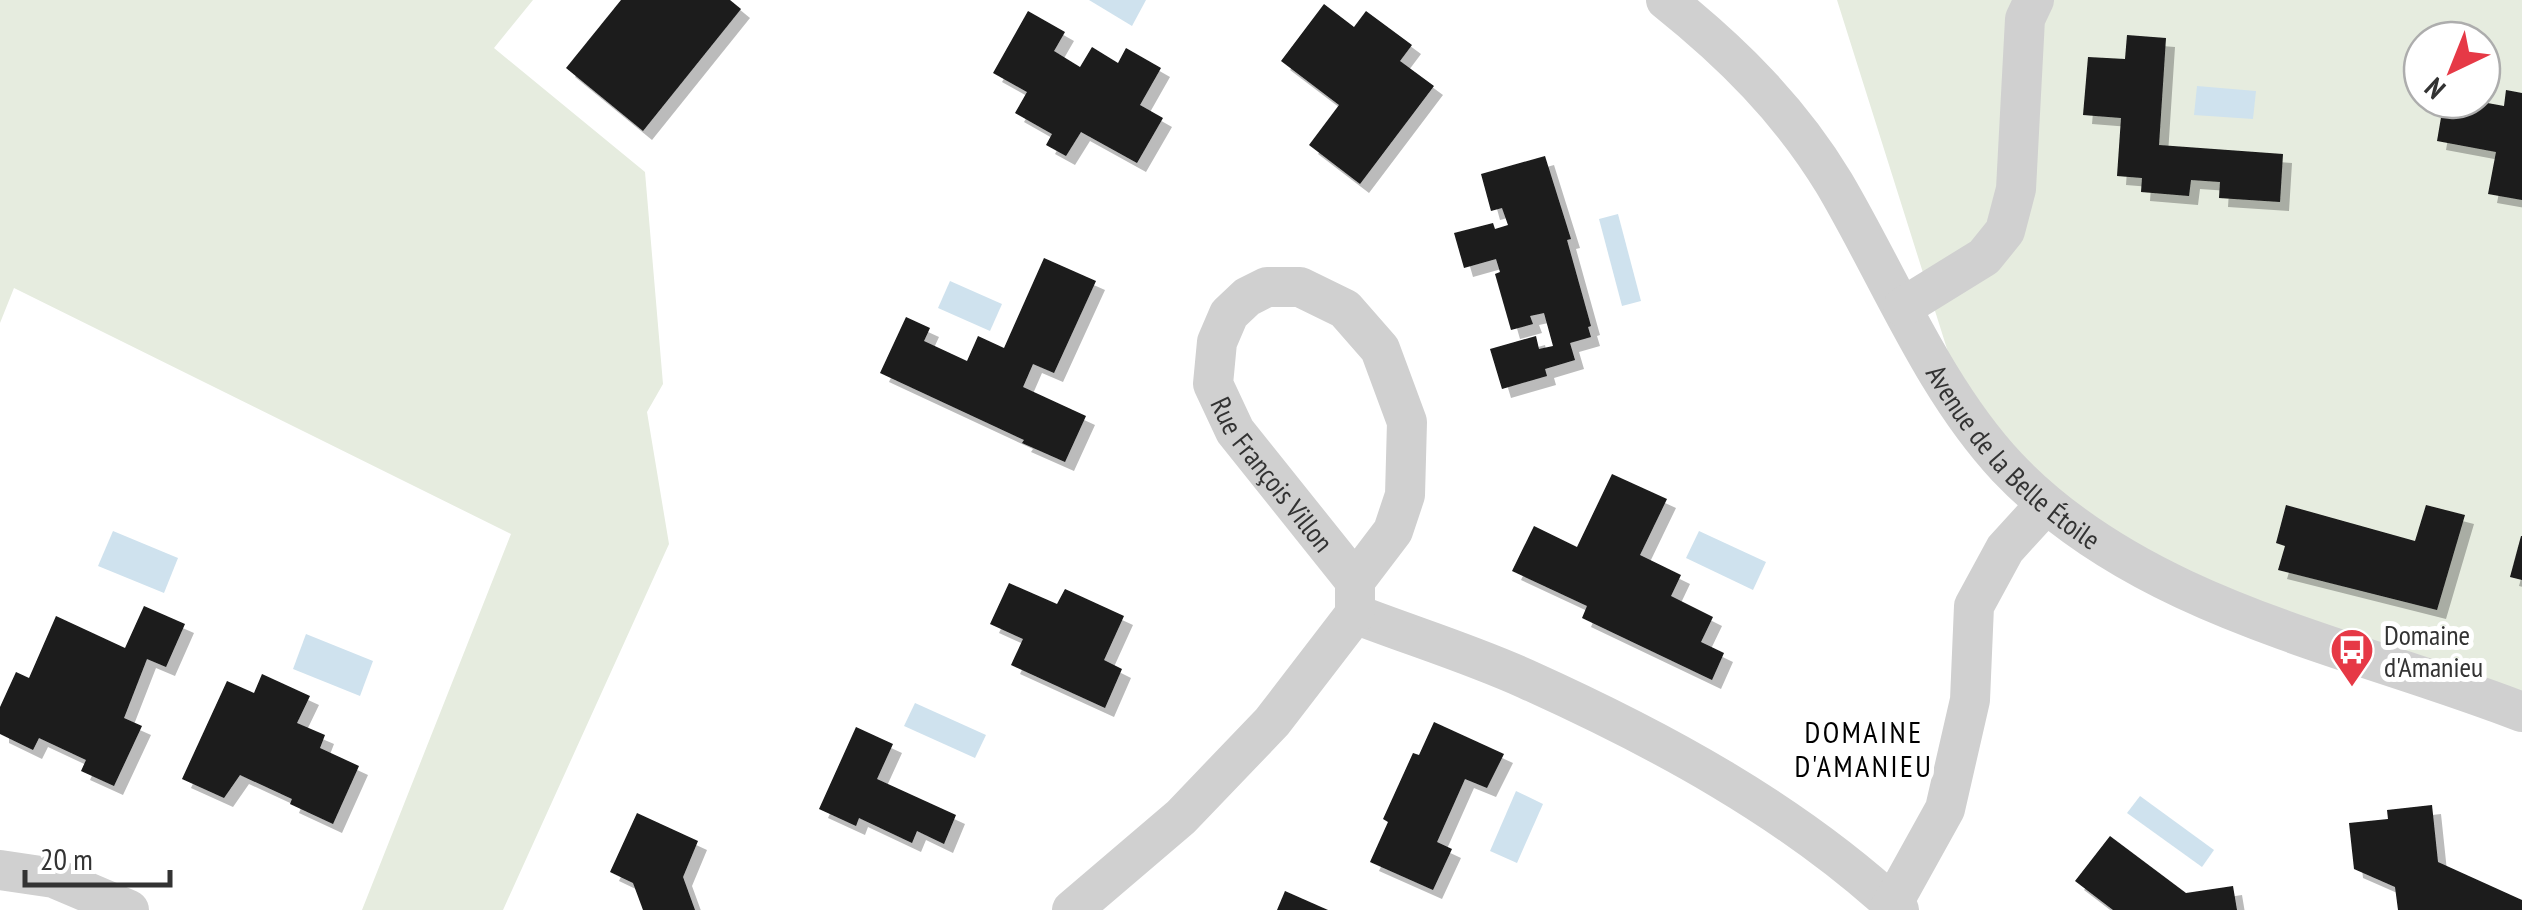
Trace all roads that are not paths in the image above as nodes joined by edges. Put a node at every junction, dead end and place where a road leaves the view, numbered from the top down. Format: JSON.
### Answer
{"nodes":[{"id":1,"x":1666,"y":0,"type":"edge"},
{"id":2,"x":2034,"y":0,"type":"edge"},
{"id":3,"x":1903,"y":307,"type":"junction"},
{"id":4,"x":2046,"y":504,"type":"junction"},
{"id":5,"x":1355,"y":598,"type":"junction"},
{"id":6,"x":2522,"y":712,"type":"edge"},
{"id":7,"x":0,"y":870,"type":"edge"},
{"id":8,"x":1894,"y":908,"type":"edge"},
{"id":9,"x":129,"y":910,"type":"edge"},
{"id":10,"x":1072,"y":910,"type":"edge"}],
"edges":[{"from":1,"to":3,"type":"street","name":"Avenue de la Belle Étoile"},
{"from":2,"to":3,"type":"street"},
{"from":3,"to":4,"type":"street","name":"Avenue de la Belle Étoile"},
{"from":4,"to":6,"type":"street","name":"Avenue de la Belle Étoile"},
{"from":4,"to":8,"type":"street"},
{"from":5,"to":5,"type":"street","name":"Rue François Villon"},
{"from":5,"to":8,"type":"street"},
{"from":5,"to":10,"type":"street","name":"Rue François Villon"},
{"from":7,"to":9,"type":"street"}]}
